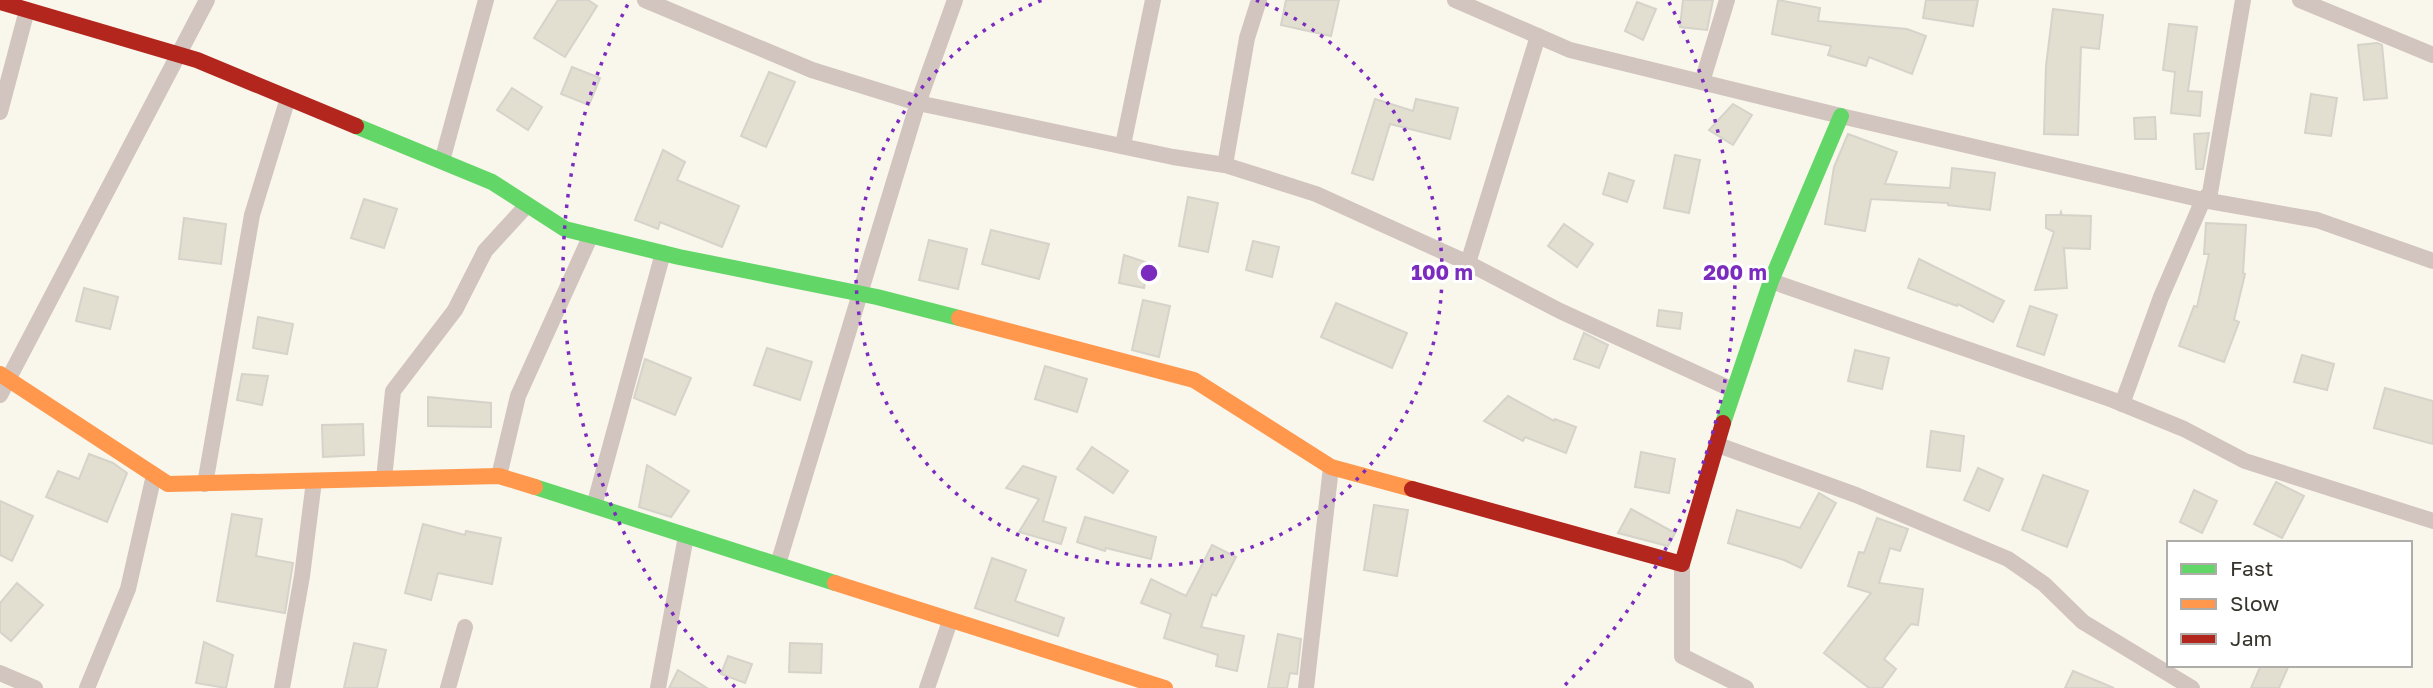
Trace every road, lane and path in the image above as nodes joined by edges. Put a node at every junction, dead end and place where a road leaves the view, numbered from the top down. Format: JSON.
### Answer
{"nodes":[{"id":1,"x":207,"y":0,"type":"edge"},
{"id":2,"x":486,"y":0,"type":"edge"},
{"id":3,"x":645,"y":0,"type":"edge"},
{"id":4,"x":955,"y":0,"type":"edge"},
{"id":5,"x":1153,"y":0,"type":"edge"},
{"id":6,"x":1259,"y":0,"type":"edge"},
{"id":7,"x":1455,"y":0,"type":"edge"},
{"id":8,"x":1727,"y":0,"type":"edge"},
{"id":9,"x":2243,"y":0,"type":"edge"},
{"id":10,"x":2300,"y":0,"type":"edge"},
{"id":11,"x":0,"y":2,"type":"edge"},
{"id":12,"x":27,"y":10,"type":"junction"},
{"id":13,"x":1538,"y":36,"type":"junction"},
{"id":14,"x":178,"y":55,"type":"junction"},
{"id":15,"x":2433,"y":55,"type":"edge"},
{"id":16,"x":1702,"y":82,"type":"junction"},
{"id":17,"x":288,"y":98,"type":"junction"},
{"id":18,"x":918,"y":103,"type":"junction"},
{"id":19,"x":0,"y":112,"type":"edge"},
{"id":20,"x":1842,"y":116,"type":"junction"},
{"id":21,"x":1123,"y":145,"type":"junction"},
{"id":22,"x":442,"y":161,"type":"junction"},
{"id":23,"x":1224,"y":165,"type":"junction"},
{"id":24,"x":2203,"y":200,"type":"junction"},
{"id":25,"x":527,"y":205,"type":"junction"},
{"id":26,"x":591,"y":235,"type":"junction"},
{"id":27,"x":663,"y":253,"type":"junction"},
{"id":28,"x":2433,"y":261,"type":"edge"},
{"id":29,"x":1468,"y":263,"type":"junction"},
{"id":30,"x":1771,"y":281,"type":"junction"},
{"id":31,"x":859,"y":294,"type":"junction"},
{"id":32,"x":4,"y":377,"type":"edge"},
{"id":33,"x":1732,"y":390,"type":"junction"},
{"id":34,"x":0,"y":395,"type":"edge"},
{"id":35,"x":2122,"y":404,"type":"junction"},
{"id":36,"x":1718,"y":445,"type":"junction"},
{"id":37,"x":1331,"y":467,"type":"junction"},
{"id":38,"x":154,"y":475,"type":"junction"},
{"id":39,"x":499,"y":476,"type":"junction"},
{"id":40,"x":384,"y":479,"type":"junction"},
{"id":41,"x":314,"y":481,"type":"junction"},
{"id":42,"x":205,"y":484,"type":"junction"},
{"id":43,"x":594,"y":506,"type":"junction"},
{"id":44,"x":2433,"y":521,"type":"edge"},
{"id":45,"x":686,"y":536,"type":"junction"},
{"id":46,"x":778,"y":564,"type":"junction"},
{"id":47,"x":1682,"y":564,"type":"junction"},
{"id":48,"x":950,"y":621,"type":"junction"},
{"id":49,"x":464,"y":627,"type":"dead end"},
{"id":50,"x":0,"y":673,"type":"edge"},
{"id":51,"x":1124,"y":682,"type":"edge"},
{"id":52,"x":35,"y":688,"type":"edge"},
{"id":53,"x":87,"y":688,"type":"edge"},
{"id":54,"x":282,"y":688,"type":"edge"},
{"id":55,"x":448,"y":688,"type":"edge"},
{"id":56,"x":658,"y":688,"type":"edge"},
{"id":57,"x":927,"y":688,"type":"edge"},
{"id":58,"x":1165,"y":688,"type":"edge"},
{"id":59,"x":1306,"y":688,"type":"edge"},
{"id":60,"x":1746,"y":688,"type":"edge"},
{"id":61,"x":2192,"y":688,"type":"edge"}],
"edges":[{"from":1,"to":14,"type":"street"},
{"from":2,"to":22,"type":"street"},
{"from":3,"to":18,"type":"street"},
{"from":4,"to":18,"type":"street"},
{"from":5,"to":21,"type":"street"},
{"from":6,"to":23,"type":"street"},
{"from":7,"to":13,"type":"street"},
{"from":8,"to":16,"type":"street"},
{"from":9,"to":24,"type":"street"},
{"from":10,"to":15,"type":"street"},
{"from":11,"to":12,"type":"street"},
{"from":12,"to":14,"type":"street"},
{"from":12,"to":19,"type":"street"},
{"from":13,"to":16,"type":"street"},
{"from":13,"to":29,"type":"street"},
{"from":14,"to":17,"type":"street"},
{"from":14,"to":32,"type":"street"},
{"from":16,"to":20,"type":"street"},
{"from":17,"to":22,"type":"street"},
{"from":17,"to":42,"type":"street"},
{"from":18,"to":21,"type":"street"},
{"from":18,"to":31,"type":"street"},
{"from":20,"to":24,"type":"street"},
{"from":20,"to":30,"type":"street"},
{"from":21,"to":23,"type":"street"},
{"from":22,"to":25,"type":"street"},
{"from":23,"to":29,"type":"street"},
{"from":24,"to":28,"type":"street"},
{"from":24,"to":35,"type":"street"},
{"from":25,"to":26,"type":"street"},
{"from":25,"to":40,"type":"street"},
{"from":26,"to":27,"type":"street"},
{"from":26,"to":39,"type":"street"},
{"from":27,"to":31,"type":"street"},
{"from":27,"to":43,"type":"street"},
{"from":29,"to":33,"type":"street"},
{"from":30,"to":33,"type":"street"},
{"from":30,"to":35,"type":"street"},
{"from":31,"to":37,"type":"street"},
{"from":31,"to":46,"type":"street"},
{"from":32,"to":34,"type":"street"},
{"from":32,"to":38,"type":"street"},
{"from":33,"to":36,"type":"street"},
{"from":35,"to":44,"type":"street"},
{"from":36,"to":47,"type":"street"},
{"from":36,"to":61,"type":"street"},
{"from":37,"to":47,"type":"street"},
{"from":37,"to":59,"type":"street"},
{"from":38,"to":42,"type":"street"},
{"from":38,"to":53,"type":"street"},
{"from":39,"to":40,"type":"street"},
{"from":39,"to":43,"type":"street"},
{"from":40,"to":41,"type":"street"},
{"from":41,"to":42,"type":"street"},
{"from":41,"to":54,"type":"street"},
{"from":43,"to":45,"type":"street"},
{"from":45,"to":46,"type":"street"},
{"from":45,"to":56,"type":"street"},
{"from":46,"to":48,"type":"street"},
{"from":47,"to":60,"type":"street"},
{"from":48,"to":51,"type":"street"},
{"from":48,"to":57,"type":"street"},
{"from":49,"to":55,"type":"street"},
{"from":50,"to":52,"type":"street"},
{"from":51,"to":58,"type":"street"}]}
